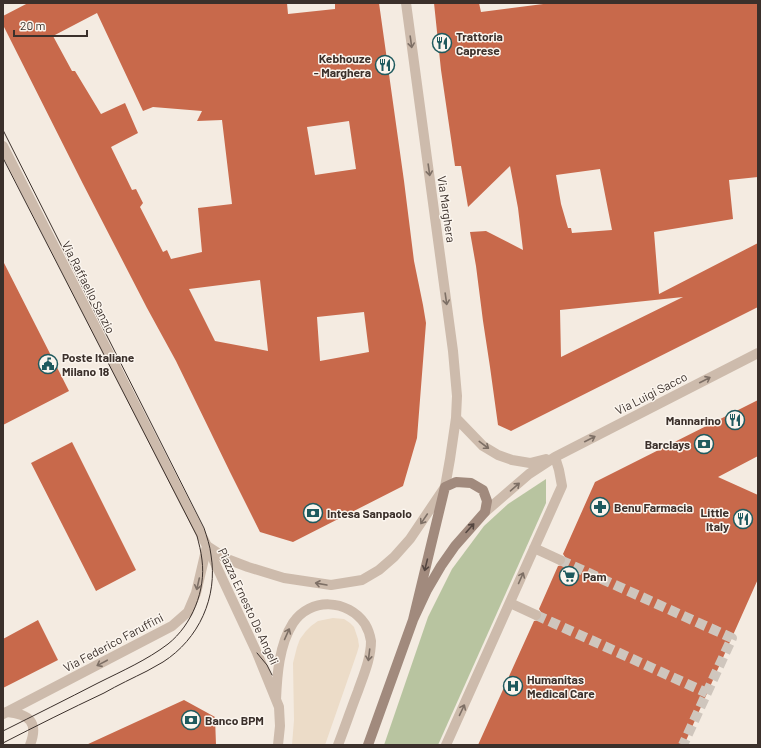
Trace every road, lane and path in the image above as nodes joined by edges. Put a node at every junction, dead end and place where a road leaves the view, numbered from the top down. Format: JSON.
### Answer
{"nodes":[{"id":1,"x":406,"y":3,"type":"edge"},
{"id":2,"x":3,"y":146,"type":"edge"},
{"id":3,"x":758,"y":353,"type":"edge"},
{"id":4,"x":456,"y":418,"type":"junction"},
{"id":5,"x":555,"y":457,"type":"junction"},
{"id":6,"x":445,"y":487,"type":"junction"},
{"id":7,"x":485,"y":512,"type":"junction"},
{"id":8,"x":207,"y":546,"type":"junction"},
{"id":9,"x":534,"y":548,"type":"junction"},
{"id":10,"x":560,"y":560,"type":"tunnel mouth"},
{"id":11,"x":510,"y":603,"type":"junction"},
{"id":12,"x":536,"y":615,"type":"tunnel mouth"},
{"id":13,"x":413,"y":620,"type":"junction"},
{"id":14,"x":276,"y":700,"type":"junction"},
{"id":15,"x":5,"y":713,"type":"edge"},
{"id":16,"x":30,"y":745,"type":"edge"},
{"id":17,"x":278,"y":745,"type":"edge"},
{"id":18,"x":338,"y":745,"type":"edge"},
{"id":19,"x":368,"y":745,"type":"edge"},
{"id":20,"x":446,"y":745,"type":"edge"}],
"edges":[{"from":1,"to":4,"type":"street","name":"Via Marghera","one_way":true},
{"from":2,"to":8,"type":"street","name":"Via Raffaello Sanzio"},
{"from":5,"to":3,"type":"street","name":"Via Luigi Sacco","one_way":true},
{"from":4,"to":5,"type":"street","one_way":true},
{"from":4,"to":6,"type":"street","name":"Piazza Ernesto De Angeli"},
{"from":7,"to":5,"type":"street","name":"Piazza Ernesto De Angeli","one_way":true},
{"from":5,"to":9,"type":"street"},
{"from":6,"to":7,"type":"street"},
{"from":6,"to":8,"type":"street","name":"Piazza Ernesto De Angeli","one_way":true},
{"from":6,"to":13,"type":"street","name":"Piazza Ernesto De Angeli","one_way":true},
{"from":13,"to":7,"type":"street","name":"Piazza Ernesto De Angeli","one_way":true},
{"from":8,"to":14,"type":"street","name":"Piazza Ernesto De Angeli"},
{"from":8,"to":15,"type":"street","name":"Via Federico Faruffini","one_way":true},
{"from":9,"to":10,"type":"street"},
{"from":11,"to":9,"type":"street","one_way":true},
{"from":11,"to":12,"type":"street"},
{"from":20,"to":11,"type":"street","one_way":true},
{"from":13,"to":19,"type":"street","name":"Piazza Ernesto De Angeli"},
{"from":14,"to":17,"type":"street","name":"Piazza Ernesto De Angeli"},
{"from":14,"to":18,"type":"street","name":"Piazza Ernesto De Angeli","one_way":true},
{"from":15,"to":16,"type":"street","name":"Via Federico Faruffini"}]}
